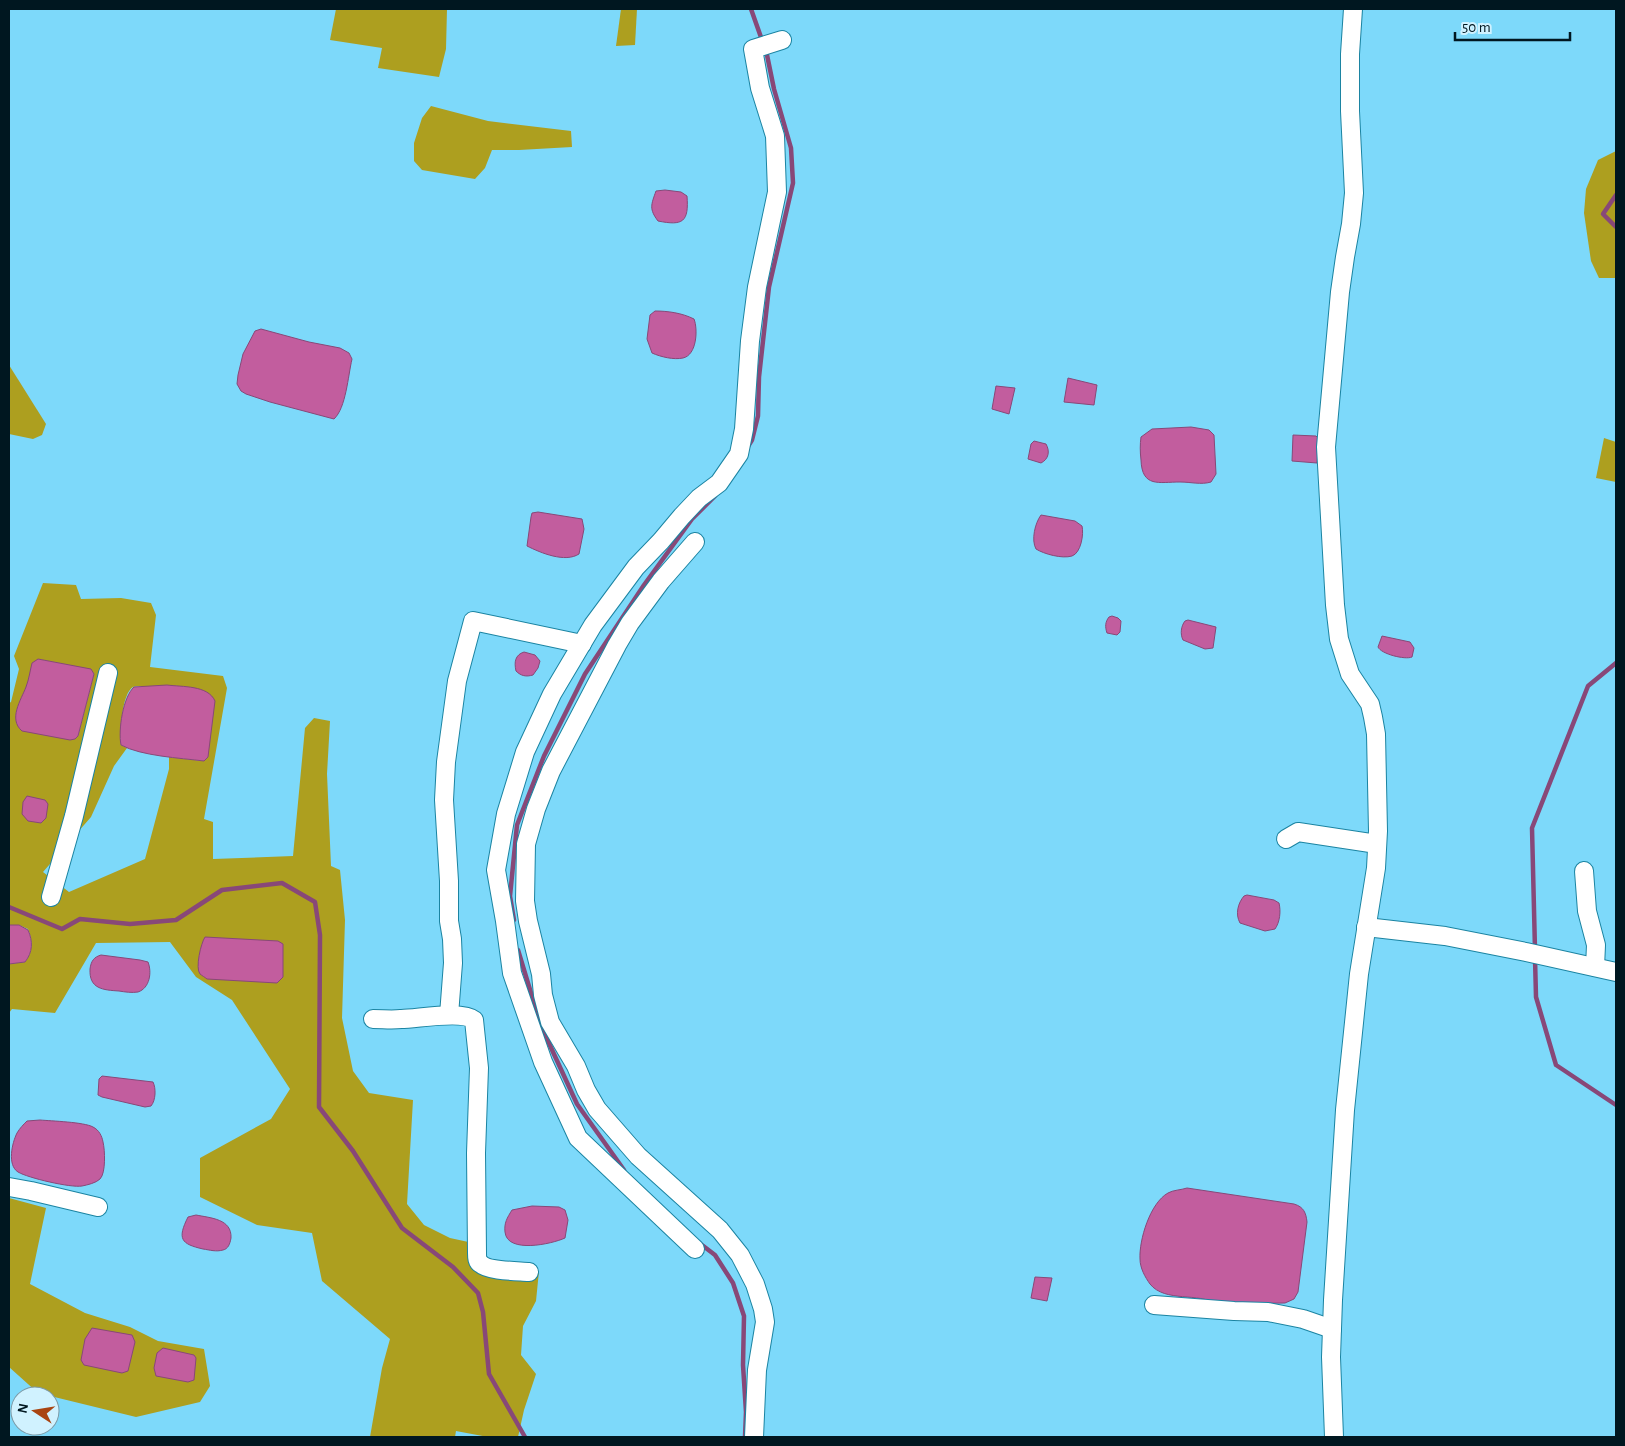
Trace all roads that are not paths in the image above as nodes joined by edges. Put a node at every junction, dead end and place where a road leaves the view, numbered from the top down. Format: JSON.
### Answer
{"nodes":[{"id":1,"x":1353,"y":9,"type":"edge"},
{"id":2,"x":770,"y":44,"type":"dead end"},
{"id":3,"x":694,"y":542,"type":"dead end"},
{"id":4,"x":582,"y":644,"type":"junction"},
{"id":5,"x":108,"y":673,"type":"dead end"},
{"id":6,"x":1286,"y":839,"type":"dead end"},
{"id":7,"x":1377,"y":844,"type":"junction"},
{"id":8,"x":1584,"y":871,"type":"dead end"},
{"id":9,"x":51,"y":897,"type":"dead end"},
{"id":10,"x":1366,"y":927,"type":"junction"},
{"id":11,"x":1595,"y":967,"type":"junction"},
{"id":12,"x":1616,"y":972,"type":"edge"},
{"id":13,"x":449,"y":1015,"type":"junction"},
{"id":14,"x":374,"y":1019,"type":"dead end"},
{"id":15,"x":9,"y":1187,"type":"edge"},
{"id":16,"x":98,"y":1208,"type":"dead end"},
{"id":17,"x":695,"y":1249,"type":"dead end"},
{"id":18,"x":529,"y":1272,"type":"dead end"},
{"id":19,"x":1154,"y":1306,"type":"dead end"},
{"id":20,"x":1332,"y":1329,"type":"junction"},
{"id":21,"x":754,"y":1437,"type":"edge"},
{"id":22,"x":1334,"y":1437,"type":"edge"}],
"edges":[{"from":1,"to":7,"type":"street"},
{"from":2,"to":4,"type":"street"},
{"from":3,"to":21,"type":"street"},
{"from":4,"to":13,"type":"street"},
{"from":4,"to":17,"type":"street"},
{"from":5,"to":9,"type":"street"},
{"from":6,"to":7,"type":"street"},
{"from":7,"to":10,"type":"street"},
{"from":8,"to":11,"type":"street"},
{"from":10,"to":11,"type":"street"},
{"from":10,"to":20,"type":"street"},
{"from":11,"to":12,"type":"street"},
{"from":13,"to":14,"type":"street"},
{"from":13,"to":18,"type":"street"},
{"from":15,"to":16,"type":"street"},
{"from":19,"to":20,"type":"street"},
{"from":20,"to":22,"type":"street"}]}
